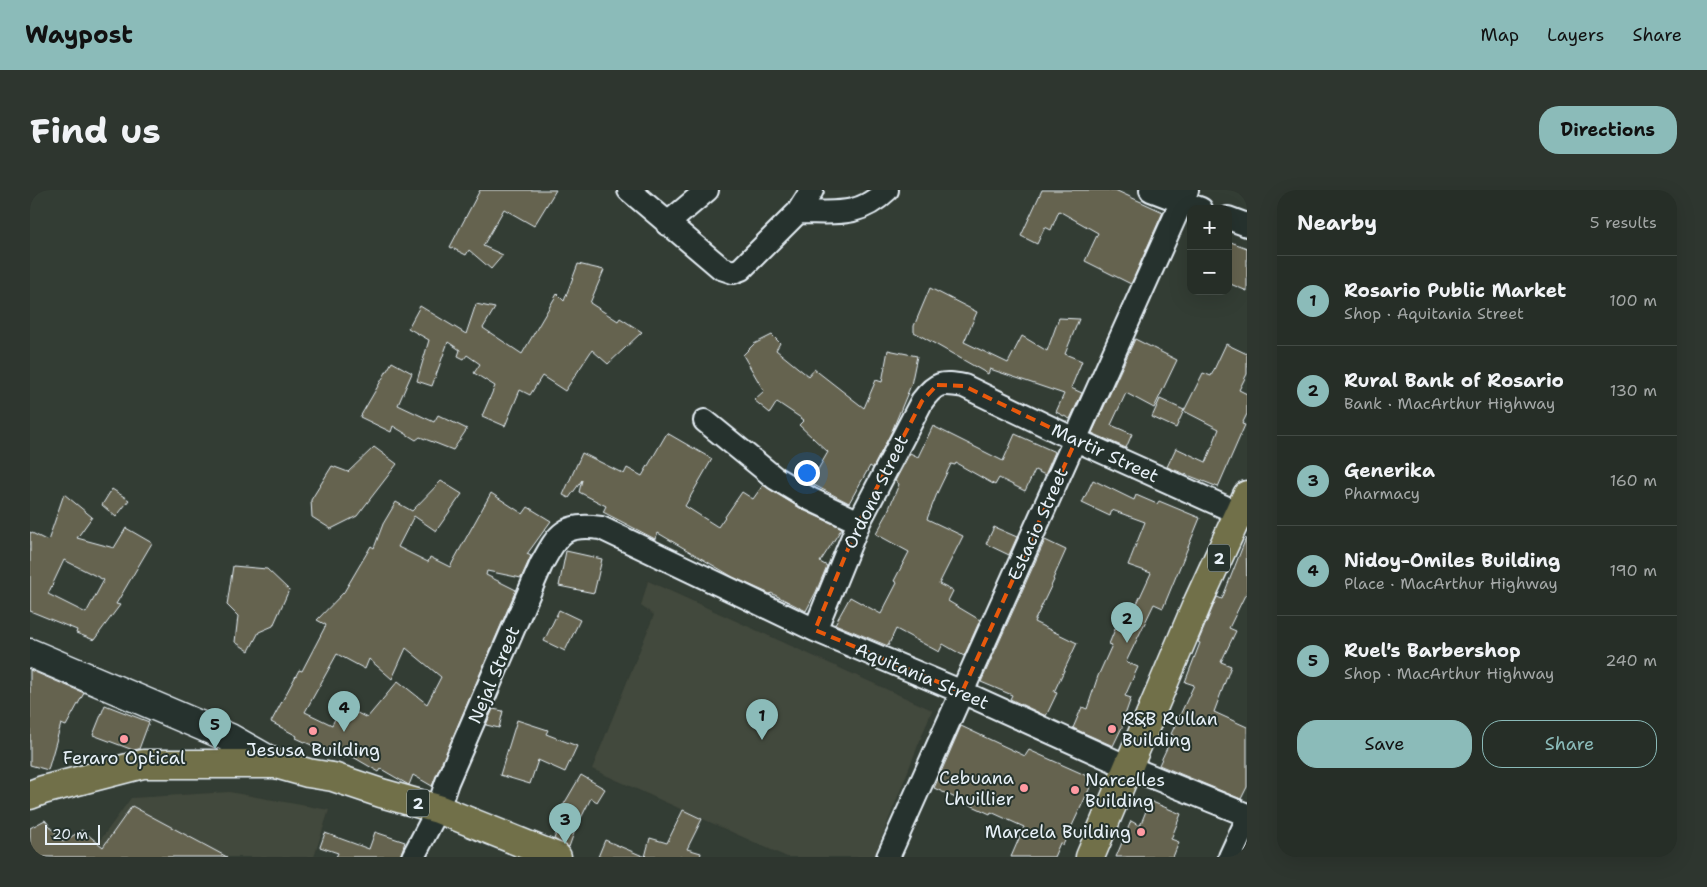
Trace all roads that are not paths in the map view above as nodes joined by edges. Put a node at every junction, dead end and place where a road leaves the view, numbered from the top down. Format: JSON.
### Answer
{"nodes":[{"id":1,"x":630,"y":190,"type":"edge"},
{"id":2,"x":707,"y":190,"type":"edge"},
{"id":3,"x":812,"y":190,"type":"edge"},
{"id":4,"x":887,"y":190,"type":"edge"},
{"id":5,"x":1151,"y":190,"type":"edge"},
{"id":6,"x":1190,"y":200,"type":"edge"},
{"id":7,"x":798,"y":212,"type":"junction"},
{"id":8,"x":1232,"y":219,"type":"edge"},
{"id":9,"x":667,"y":224,"type":"junction"},
{"id":10,"x":1247,"y":225,"type":"edge"},
{"id":11,"x":964,"y":386,"type":"joint"},
{"id":12,"x":705,"y":421,"type":"dead end"},
{"id":13,"x":1076,"y":440,"type":"junction"},
{"id":14,"x":1244,"y":508,"type":"edge"},
{"id":15,"x":859,"y":522,"type":"junction"},
{"id":16,"x":601,"y":528,"type":"joint"},
{"id":17,"x":815,"y":630,"type":"junction"},
{"id":18,"x":30,"y":653,"type":"edge"},
{"id":19,"x":962,"y":692,"type":"junction"},
{"id":20,"x":276,"y":764,"type":"junction"},
{"id":21,"x":1128,"y":767,"type":"junction"},
{"id":22,"x":30,"y":795,"type":"edge"},
{"id":23,"x":438,"y":809,"type":"junction"},
{"id":24,"x":1247,"y":815,"type":"edge"},
{"id":25,"x":1247,"y":820,"type":"edge"},
{"id":26,"x":413,"y":857,"type":"edge"},
{"id":27,"x":557,"y":857,"type":"edge"},
{"id":28,"x":888,"y":857,"type":"edge"},
{"id":29,"x":1090,"y":857,"type":"edge"},
{"id":30,"x":1230,"y":857,"type":"edge"}],
"edges":[{"from":1,"to":9,"type":"street"},
{"from":2,"to":9,"type":"street"},
{"from":3,"to":7,"type":"street"},
{"from":4,"to":7,"type":"street"},
{"from":5,"to":6,"type":"street"},
{"from":6,"to":13,"type":"street","name":"Estacio Street"},
{"from":7,"to":9,"type":"street"},
{"from":8,"to":10,"type":"street"},
{"from":11,"to":13,"type":"street","name":"Martir Street"},
{"from":11,"to":15,"type":"street","name":"Ordona Street"},
{"from":12,"to":15,"type":"street"},
{"from":13,"to":14,"type":"street","name":"Martir Street"},
{"from":13,"to":19,"type":"street","name":"Estacio Street"},
{"from":14,"to":21,"type":"highway","number":"2"},
{"from":15,"to":17,"type":"street","name":"Ordona Street"},
{"from":16,"to":17,"type":"street","name":"Aquitania Street"},
{"from":16,"to":23,"type":"street","name":"Nejal Street"},
{"from":17,"to":19,"type":"street","name":"Aquitania Street"},
{"from":18,"to":20,"type":"street"},
{"from":19,"to":21,"type":"street","name":"Aquitania Street"},
{"from":19,"to":28,"type":"street","name":"Estacio Street"},
{"from":20,"to":22,"type":"highway","number":"2"},
{"from":20,"to":23,"type":"highway","number":"2"},
{"from":21,"to":24,"type":"street","name":"Aquitania Street"},
{"from":21,"to":29,"type":"highway","number":"2"},
{"from":23,"to":26,"type":"street","name":"Nejal Street"},
{"from":23,"to":27,"type":"highway","number":"2"},
{"from":25,"to":30,"type":"street"}]}
